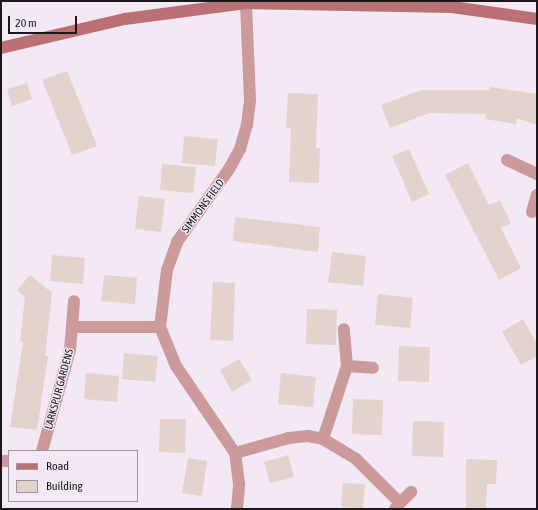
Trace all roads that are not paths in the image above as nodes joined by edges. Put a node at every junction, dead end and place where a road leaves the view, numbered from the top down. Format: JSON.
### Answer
{"nodes":[{"id":1,"x":246,"y":3,"type":"junction"},
{"id":2,"x":537,"y":18,"type":"edge"},
{"id":3,"x":1,"y":48,"type":"edge"},
{"id":4,"x":507,"y":160,"type":"dead end"},
{"id":5,"x":537,"y":174,"type":"edge"},
{"id":6,"x":537,"y":195,"type":"edge"},
{"id":7,"x":532,"y":212,"type":"dead end"},
{"id":8,"x":74,"y":301,"type":"dead end"},
{"id":9,"x":72,"y":327,"type":"junction"},
{"id":10,"x":160,"y":327,"type":"junction"},
{"id":11,"x":344,"y":329,"type":"dead end"},
{"id":12,"x":347,"y":366,"type":"junction"},
{"id":13,"x":373,"y":368,"type":"dead end"},
{"id":14,"x":323,"y":439,"type":"junction"},
{"id":15,"x":42,"y":450,"type":"edge"},
{"id":16,"x":235,"y":453,"type":"junction"},
{"id":17,"x":411,"y":492,"type":"dead end"},
{"id":18,"x":398,"y":506,"type":"edge"},
{"id":19,"x":237,"y":509,"type":"edge"}],
"edges":[{"from":1,"to":2,"type":"street"},
{"from":1,"to":3,"type":"street"},
{"from":1,"to":10,"type":"street","name":"SIMMONS FIELD"},
{"from":4,"to":5,"type":"street"},
{"from":6,"to":7,"type":"street"},
{"from":8,"to":9,"type":"street","name":"LARKSPUR GARDENS"},
{"from":9,"to":10,"type":"street"},
{"from":9,"to":15,"type":"street","name":"LARKSPUR GARDENS"},
{"from":10,"to":16,"type":"street","name":"SIMMONS FIELD"},
{"from":11,"to":12,"type":"street"},
{"from":12,"to":13,"type":"street"},
{"from":12,"to":14,"type":"street"},
{"from":14,"to":16,"type":"street"},
{"from":14,"to":18,"type":"street"},
{"from":16,"to":19,"type":"street","name":"SIMMONS FIELD"},
{"from":17,"to":18,"type":"street"}]}
